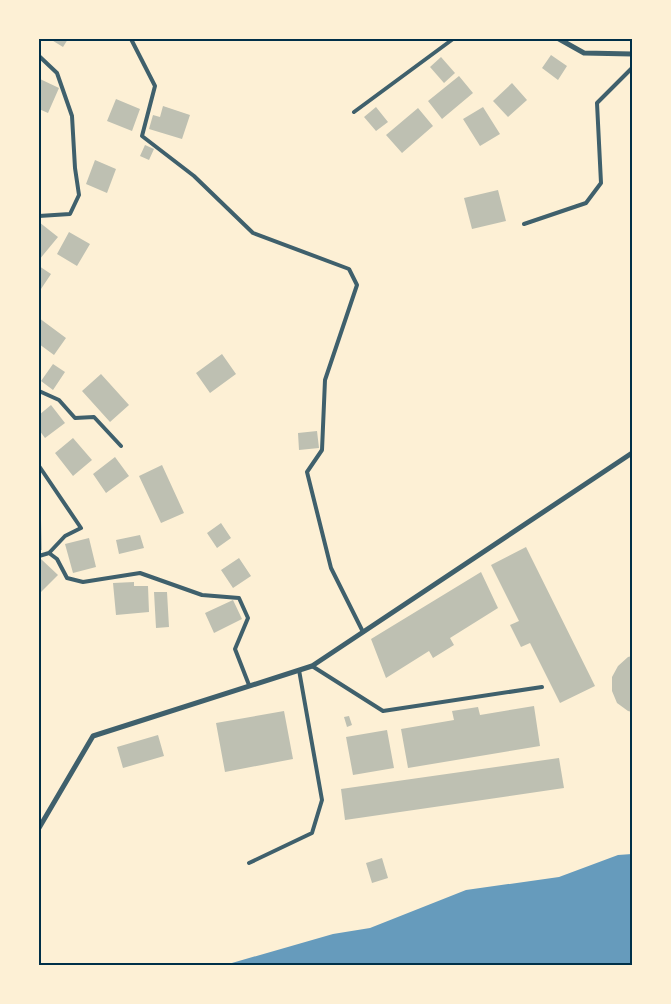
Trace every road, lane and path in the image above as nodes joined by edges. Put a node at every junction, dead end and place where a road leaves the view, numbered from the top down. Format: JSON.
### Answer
{"nodes":[{"id":1,"x":131,"y":39,"type":"edge"},
{"id":2,"x":453,"y":39,"type":"edge"},
{"id":3,"x":559,"y":39,"type":"edge"},
{"id":4,"x":632,"y":54,"type":"edge"},
{"id":5,"x":39,"y":56,"type":"edge"},
{"id":6,"x":632,"y":68,"type":"edge"},
{"id":7,"x":354,"y":112,"type":"dead end"},
{"id":8,"x":39,"y":216,"type":"edge"},
{"id":9,"x":524,"y":224,"type":"dead end"},
{"id":10,"x":39,"y":391,"type":"edge"},
{"id":11,"x":121,"y":446,"type":"dead end"},
{"id":12,"x":632,"y":453,"type":"edge"},
{"id":13,"x":39,"y":466,"type":"edge"},
{"id":14,"x":49,"y":553,"type":"junction"},
{"id":15,"x":39,"y":556,"type":"edge"},
{"id":16,"x":363,"y":632,"type":"junction"},
{"id":17,"x":312,"y":666,"type":"junction"},
{"id":18,"x":299,"y":670,"type":"junction"},
{"id":19,"x":249,"y":685,"type":"junction"},
{"id":20,"x":542,"y":687,"type":"dead end"},
{"id":21,"x":39,"y":828,"type":"edge"},
{"id":22,"x":249,"y":863,"type":"dead end"}],
"edges":[{"from":1,"to":16,"type":"lane"},
{"from":2,"to":7,"type":"lane"},
{"from":3,"to":4,"type":"street"},
{"from":5,"to":8,"type":"lane"},
{"from":6,"to":9,"type":"lane"},
{"from":10,"to":11,"type":"lane"},
{"from":12,"to":16,"type":"street"},
{"from":13,"to":14,"type":"lane"},
{"from":14,"to":15,"type":"lane"},
{"from":14,"to":19,"type":"lane"},
{"from":16,"to":17,"type":"street"},
{"from":17,"to":18,"type":"street"},
{"from":17,"to":20,"type":"lane"},
{"from":18,"to":19,"type":"street"},
{"from":18,"to":22,"type":"lane"},
{"from":19,"to":21,"type":"street"}]}
